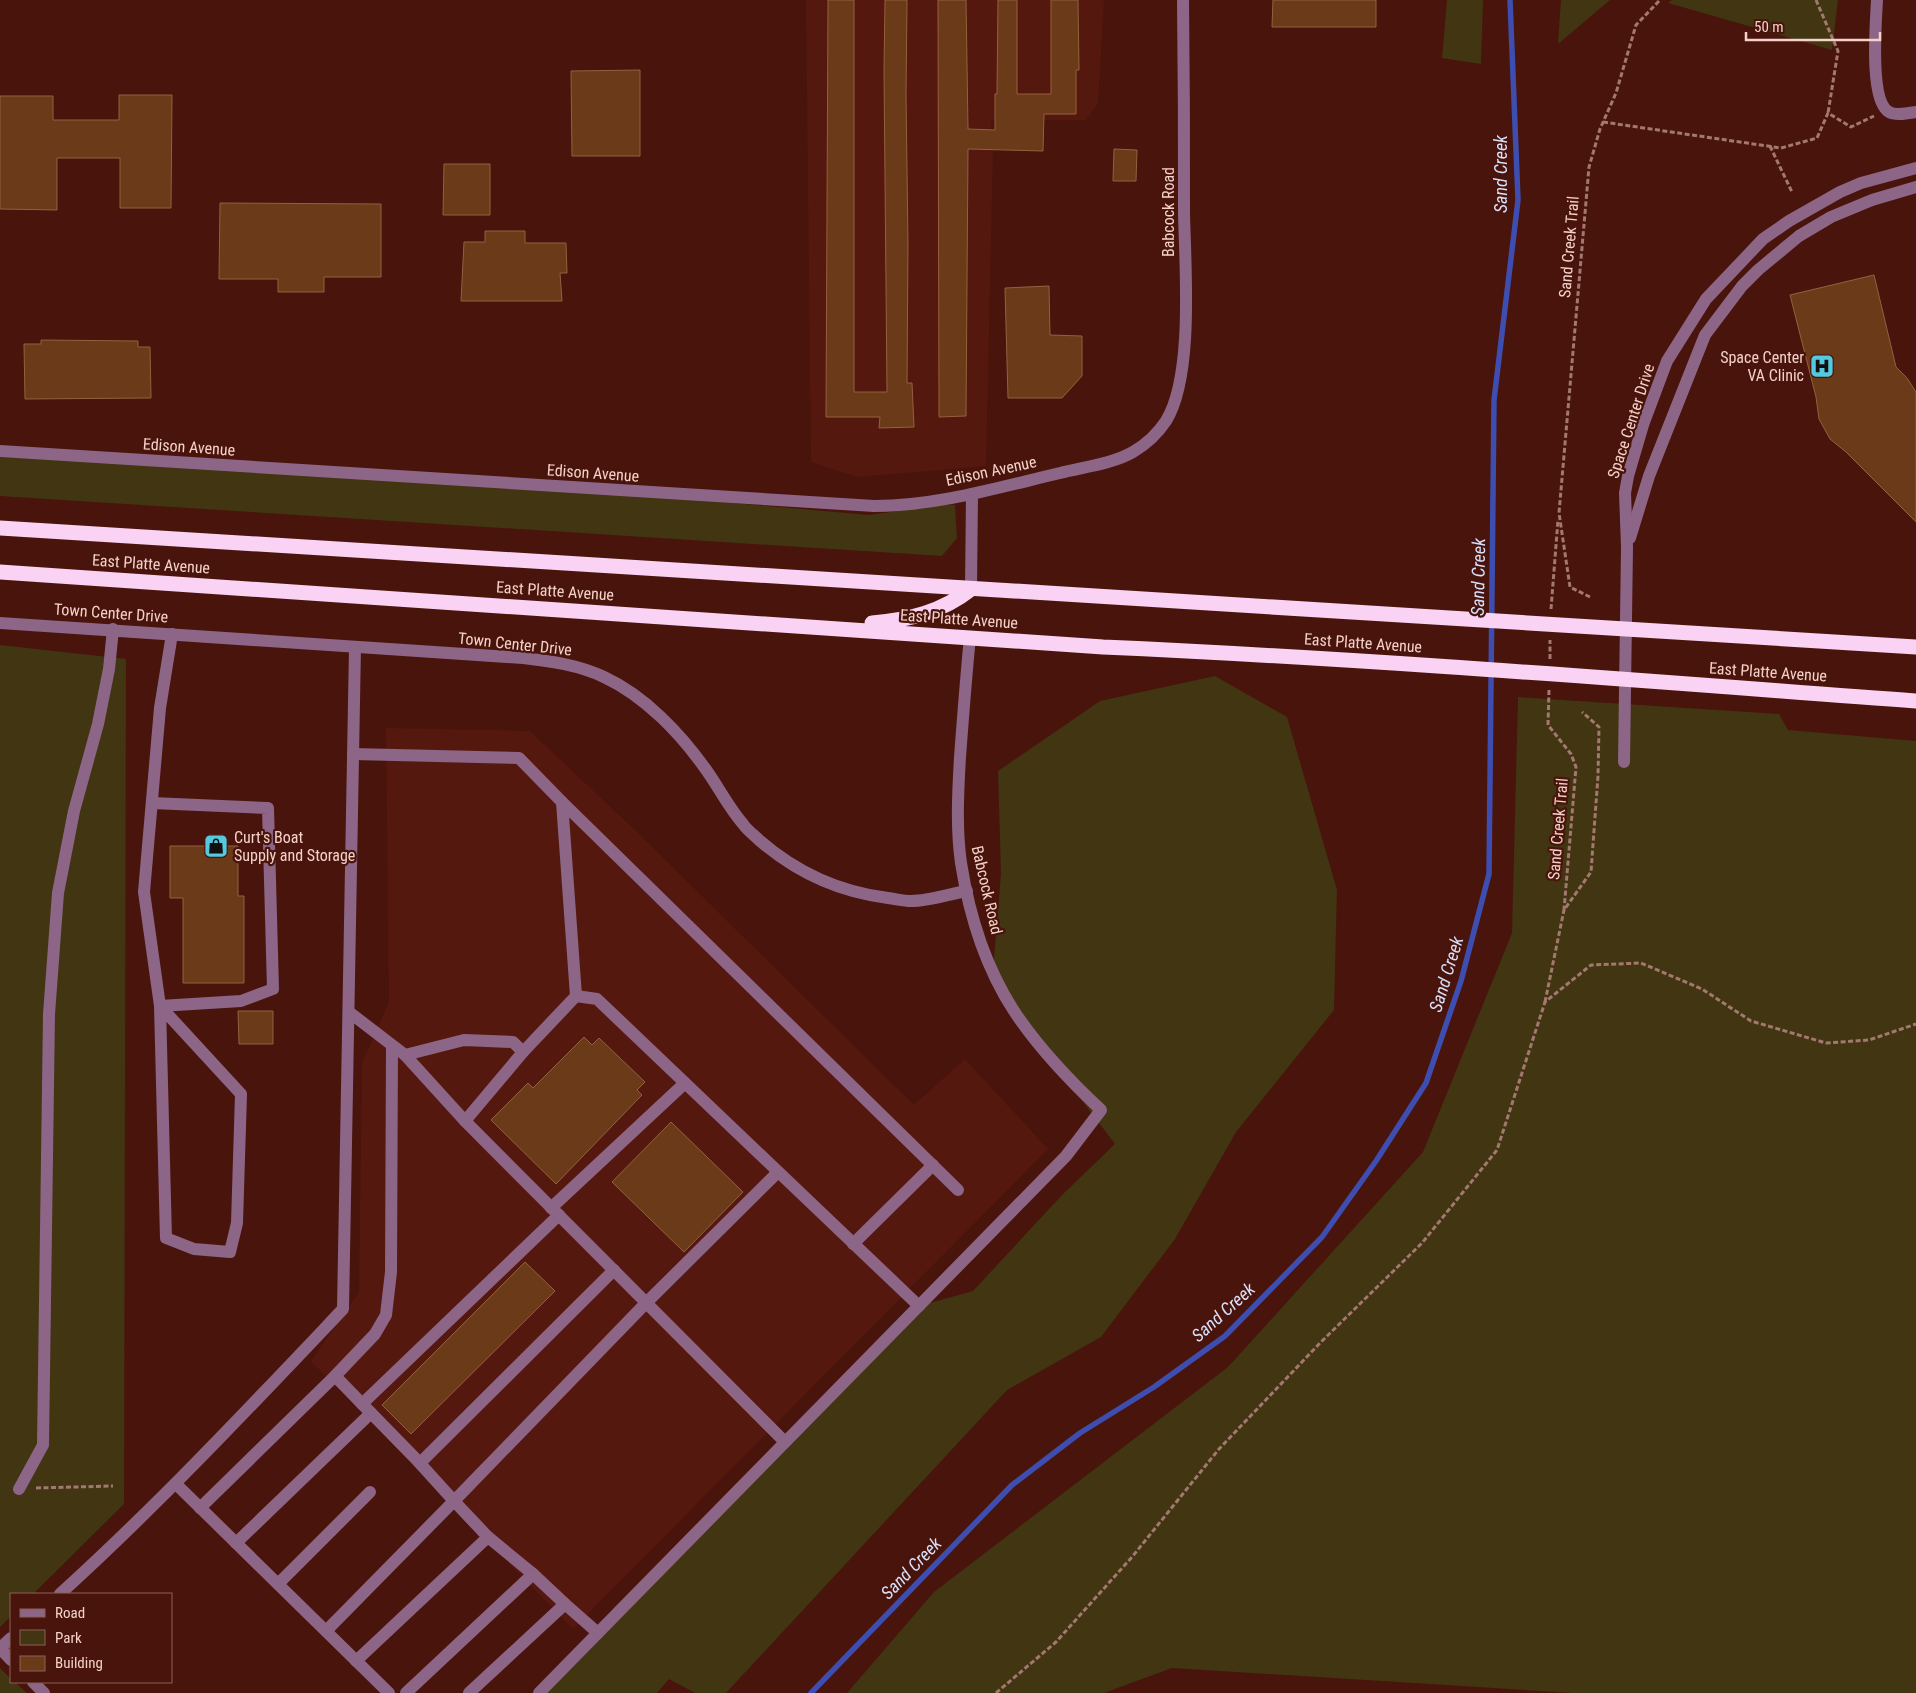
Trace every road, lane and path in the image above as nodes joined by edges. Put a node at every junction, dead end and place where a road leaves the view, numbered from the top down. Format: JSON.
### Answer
{"nodes":[{"id":1,"x":1183,"y":0,"type":"edge"},
{"id":2,"x":1660,"y":0,"type":"edge"},
{"id":3,"x":1816,"y":0,"type":"edge"},
{"id":4,"x":1877,"y":0,"type":"edge"},
{"id":5,"x":1883,"y":106,"type":"junction"},
{"id":6,"x":1916,"y":112,"type":"edge"},
{"id":7,"x":1828,"y":113,"type":"junction"},
{"id":8,"x":1603,"y":122,"type":"junction"},
{"id":9,"x":1770,"y":146,"type":"junction"},
{"id":10,"x":1916,"y":168,"type":"edge"},
{"id":11,"x":1916,"y":187,"type":"edge"},
{"id":12,"x":1792,"y":192,"type":"dead end"},
{"id":13,"x":1840,"y":192,"type":"junction"},
{"id":14,"x":1849,"y":209,"type":"junction"},
{"id":15,"x":1166,"y":421,"type":"joint"},
{"id":16,"x":0,"y":451,"type":"edge"},
{"id":17,"x":972,"y":494,"type":"junction"},
{"id":18,"x":1559,"y":514,"type":"junction"},
{"id":19,"x":0,"y":528,"type":"edge"},
{"id":20,"x":1627,"y":548,"type":"junction"},
{"id":21,"x":0,"y":572,"type":"edge"},
{"id":22,"x":971,"y":589,"type":"junction"},
{"id":23,"x":1590,"y":597,"type":"dead end"},
{"id":24,"x":1551,"y":610,"type":"dead end"},
{"id":25,"x":0,"y":622,"type":"edge"},
{"id":26,"x":829,"y":627,"type":"junction"},
{"id":27,"x":113,"y":629,"type":"junction"},
{"id":28,"x":1626,"y":630,"type":"junction"},
{"id":29,"x":172,"y":634,"type":"junction"},
{"id":30,"x":970,"y":637,"type":"junction"},
{"id":31,"x":1550,"y":638,"type":"dead end"},
{"id":32,"x":355,"y":647,"type":"junction"},
{"id":33,"x":1916,"y":647,"type":"edge"},
{"id":34,"x":1549,"y":667,"type":"dead end"},
{"id":35,"x":1625,"y":679,"type":"junction"},
{"id":36,"x":1549,"y":686,"type":"dead end"},
{"id":37,"x":1796,"y":692,"type":"junction"},
{"id":38,"x":1916,"y":701,"type":"edge"},
{"id":39,"x":1916,"y":710,"type":"edge"},
{"id":40,"x":1582,"y":712,"type":"dead end"},
{"id":41,"x":353,"y":754,"type":"junction"},
{"id":42,"x":1624,"y":762,"type":"dead end"},
{"id":43,"x":562,"y":802,"type":"junction"},
{"id":44,"x":152,"y":803,"type":"junction"},
{"id":45,"x":967,"y":891,"type":"junction"},
{"id":46,"x":1564,"y":910,"type":"junction"},
{"id":47,"x":576,"y":996,"type":"junction"},
{"id":48,"x":1545,"y":1002,"type":"junction"},
{"id":49,"x":160,"y":1006,"type":"junction"},
{"id":50,"x":349,"y":1012,"type":"junction"},
{"id":51,"x":1916,"y":1024,"type":"edge"},
{"id":52,"x":392,"y":1046,"type":"junction"},
{"id":53,"x":523,"y":1052,"type":"junction"},
{"id":54,"x":405,"y":1055,"type":"junction"},
{"id":55,"x":685,"y":1083,"type":"junction"},
{"id":56,"x":465,"y":1121,"type":"junction"},
{"id":57,"x":933,"y":1165,"type":"junction"},
{"id":58,"x":778,"y":1172,"type":"junction"},
{"id":59,"x":958,"y":1190,"type":"dead end"},
{"id":60,"x":555,"y":1211,"type":"junction"},
{"id":61,"x":853,"y":1244,"type":"junction"},
{"id":62,"x":614,"y":1270,"type":"junction"},
{"id":63,"x":646,"y":1303,"type":"junction"},
{"id":64,"x":919,"y":1306,"type":"junction"},
{"id":65,"x":335,"y":1376,"type":"junction"},
{"id":66,"x":362,"y":1404,"type":"junction"},
{"id":67,"x":371,"y":1414,"type":"junction"},
{"id":68,"x":785,"y":1442,"type":"junction"},
{"id":69,"x":420,"y":1463,"type":"junction"},
{"id":70,"x":176,"y":1484,"type":"junction"},
{"id":71,"x":113,"y":1486,"type":"dead end"},
{"id":72,"x":19,"y":1489,"type":"joint"},
{"id":73,"x":370,"y":1492,"type":"dead end"},
{"id":74,"x":454,"y":1501,"type":"junction"},
{"id":75,"x":200,"y":1508,"type":"junction"},
{"id":76,"x":488,"y":1537,"type":"junction"},
{"id":77,"x":236,"y":1542,"type":"junction"},
{"id":78,"x":533,"y":1574,"type":"junction"},
{"id":79,"x":278,"y":1584,"type":"junction"},
{"id":80,"x":61,"y":1593,"type":"edge"},
{"id":81,"x":565,"y":1604,"type":"junction"},
{"id":82,"x":326,"y":1631,"type":"junction"},
{"id":83,"x":598,"y":1633,"type":"junction"},
{"id":84,"x":10,"y":1639,"type":"edge"},
{"id":85,"x":10,"y":1659,"type":"edge"},
{"id":86,"x":356,"y":1661,"type":"junction"},
{"id":87,"x":34,"y":1683,"type":"edge"},
{"id":88,"x":44,"y":1693,"type":"edge"},
{"id":89,"x":389,"y":1693,"type":"edge"},
{"id":90,"x":406,"y":1693,"type":"edge"},
{"id":91,"x":469,"y":1693,"type":"edge"},
{"id":92,"x":539,"y":1693,"type":"edge"},
{"id":93,"x":996,"y":1693,"type":"edge"}],
"edges":[{"from":1,"to":15,"type":"street","name":"Babcock Road"},
{"from":2,"to":8,"type":"path","name":"Sand Creek Trail"},
{"from":3,"to":7,"type":"path"},
{"from":4,"to":5,"type":"street"},
{"from":5,"to":6,"type":"street"},
{"from":5,"to":7,"type":"path"},
{"from":7,"to":9,"type":"path"},
{"from":8,"to":9,"type":"path"},
{"from":8,"to":18,"type":"path","name":"Sand Creek Trail"},
{"from":9,"to":12,"type":"path"},
{"from":10,"to":13,"type":"street","name":"Space Center Drive"},
{"from":11,"to":14,"type":"street","name":"Space Center Drive"},
{"from":13,"to":14,"type":"street"},
{"from":13,"to":20,"type":"street","name":"Space Center Drive"},
{"from":14,"to":20,"type":"street","name":"Space Center Drive"},
{"from":15,"to":17,"type":"street","name":"Edison Avenue"},
{"from":16,"to":17,"type":"street","name":"Edison Avenue"},
{"from":17,"to":22,"type":"street"},
{"from":18,"to":23,"type":"path","name":"Sand Creek Trail"},
{"from":18,"to":24,"type":"path","name":"Sand Creek Trail"},
{"from":19,"to":22,"type":"highway","name":"East Platte Avenue"},
{"from":20,"to":28,"type":"street","name":"Space Center Drive"},
{"from":21,"to":26,"type":"highway","name":"East Platte Avenue"},
{"from":22,"to":26,"type":"highway"},
{"from":22,"to":28,"type":"highway","name":"East Platte Avenue"},
{"from":25,"to":27,"type":"street","name":"Town Center Drive"},
{"from":26,"to":30,"type":"highway","name":"East Platte Avenue"},
{"from":27,"to":29,"type":"street","name":"Town Center Drive"},
{"from":27,"to":72,"type":"street"},
{"from":28,"to":33,"type":"highway","name":"East Platte Avenue"},
{"from":28,"to":35,"type":"street","name":"Space Center Drive"},
{"from":29,"to":32,"type":"street","name":"Town Center Drive"},
{"from":29,"to":44,"type":"street"},
{"from":30,"to":35,"type":"highway","name":"East Platte Avenue"},
{"from":30,"to":45,"type":"street","name":"Babcock Road"},
{"from":31,"to":34,"type":"path"},
{"from":32,"to":41,"type":"street"},
{"from":32,"to":45,"type":"street","name":"Town Center Drive"},
{"from":35,"to":37,"type":"highway","name":"East Platte Avenue"},
{"from":35,"to":42,"type":"street","name":"Space Center Drive"},
{"from":36,"to":46,"type":"path","name":"Sand Creek Trail"},
{"from":37,"to":38,"type":"highway","name":"East Platte Avenue"},
{"from":37,"to":39,"type":"highway"},
{"from":40,"to":46,"type":"path","name":"Sand Creek Trail"},
{"from":41,"to":43,"type":"street"},
{"from":41,"to":50,"type":"street"},
{"from":43,"to":47,"type":"street"},
{"from":43,"to":57,"type":"street"},
{"from":44,"to":49,"type":"street"},
{"from":44,"to":49,"type":"street"},
{"from":45,"to":64,"type":"street","name":"Babcock Road"},
{"from":46,"to":48,"type":"path"},
{"from":47,"to":53,"type":"street"},
{"from":47,"to":55,"type":"street"},
{"from":48,"to":51,"type":"path"},
{"from":48,"to":93,"type":"path"},
{"from":49,"to":49,"type":"street"},
{"from":50,"to":52,"type":"street"},
{"from":50,"to":70,"type":"street"},
{"from":52,"to":54,"type":"street"},
{"from":52,"to":65,"type":"street"},
{"from":53,"to":54,"type":"street"},
{"from":53,"to":56,"type":"street"},
{"from":54,"to":56,"type":"street"},
{"from":55,"to":58,"type":"street"},
{"from":55,"to":60,"type":"street"},
{"from":56,"to":60,"type":"street"},
{"from":57,"to":59,"type":"street"},
{"from":57,"to":61,"type":"street"},
{"from":58,"to":61,"type":"street"},
{"from":58,"to":63,"type":"street"},
{"from":60,"to":62,"type":"street"},
{"from":60,"to":66,"type":"street"},
{"from":61,"to":64,"type":"street"},
{"from":62,"to":63,"type":"street"},
{"from":62,"to":69,"type":"street"},
{"from":63,"to":68,"type":"street"},
{"from":63,"to":74,"type":"street"},
{"from":64,"to":68,"type":"street"},
{"from":65,"to":66,"type":"street"},
{"from":65,"to":75,"type":"street"},
{"from":66,"to":67,"type":"street"},
{"from":67,"to":69,"type":"street"},
{"from":67,"to":77,"type":"street"},
{"from":68,"to":83,"type":"street"},
{"from":69,"to":74,"type":"street"},
{"from":70,"to":75,"type":"street"},
{"from":70,"to":80,"type":"street"},
{"from":71,"to":72,"type":"path"},
{"from":73,"to":79,"type":"street"},
{"from":74,"to":76,"type":"street"},
{"from":74,"to":82,"type":"street"},
{"from":75,"to":77,"type":"street"},
{"from":76,"to":78,"type":"street"},
{"from":76,"to":86,"type":"street"},
{"from":77,"to":79,"type":"street"},
{"from":78,"to":81,"type":"street"},
{"from":78,"to":90,"type":"street"},
{"from":79,"to":82,"type":"street"},
{"from":81,"to":83,"type":"street"},
{"from":81,"to":91,"type":"street"},
{"from":82,"to":86,"type":"street"},
{"from":83,"to":92,"type":"street"},
{"from":84,"to":85,"type":"street"},
{"from":86,"to":89,"type":"street"},
{"from":87,"to":88,"type":"street"}]}
